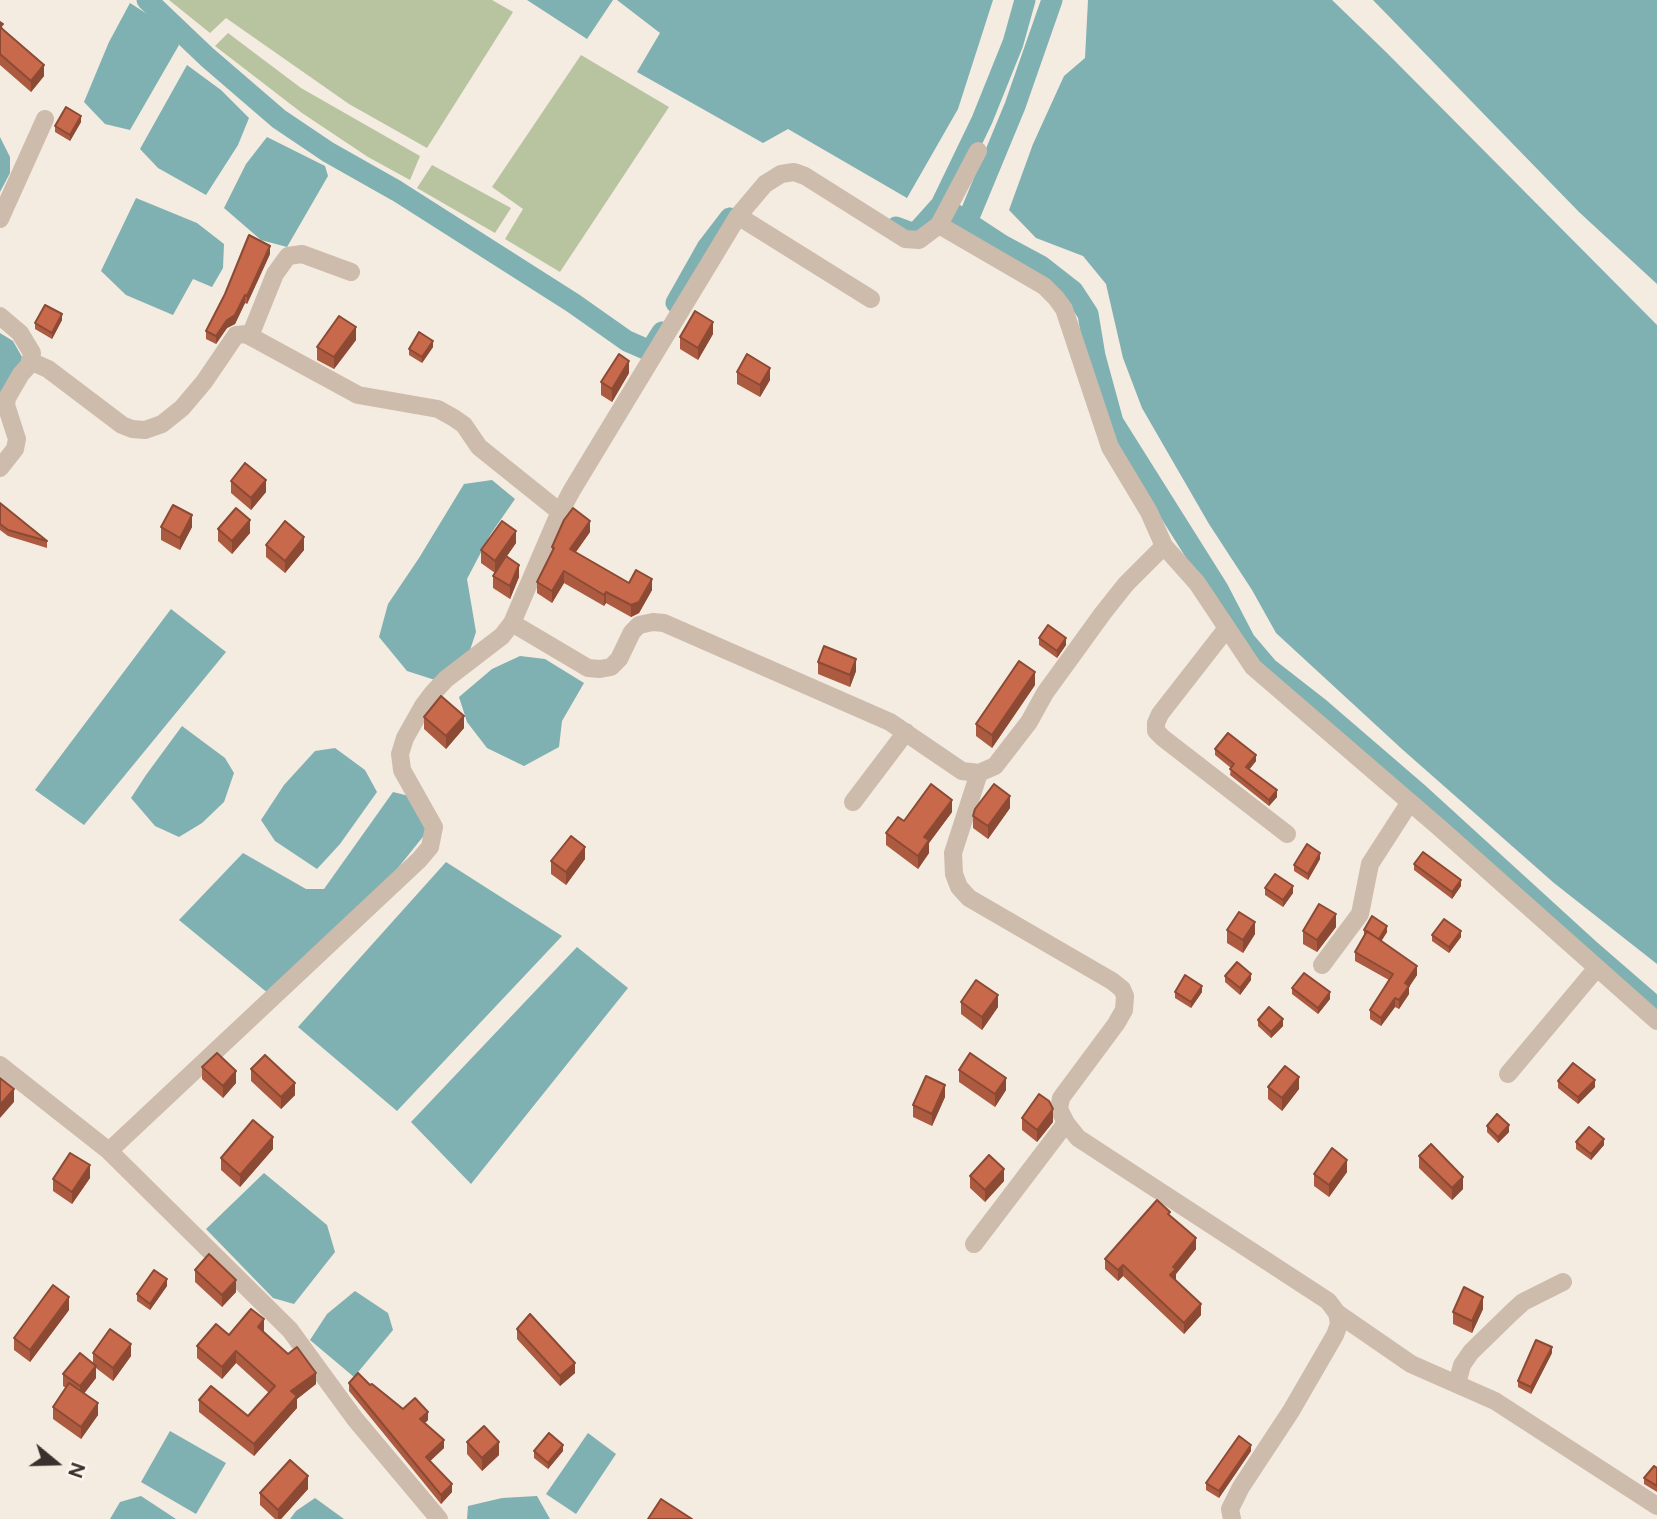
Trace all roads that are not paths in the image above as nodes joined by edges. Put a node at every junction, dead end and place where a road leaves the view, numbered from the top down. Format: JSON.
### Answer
{"nodes":[{"id":1,"x":45,"y":118,"type":"dead end"},
{"id":2,"x":978,"y":151,"type":"dead end"},
{"id":3,"x":945,"y":213,"type":"junction"},
{"id":4,"x":738,"y":216,"type":"junction"},
{"id":5,"x":0,"y":219,"type":"edge"},
{"id":6,"x":351,"y":272,"type":"dead end"},
{"id":7,"x":871,"y":299,"type":"dead end"},
{"id":8,"x":0,"y":316,"type":"edge"},
{"id":9,"x":250,"y":336,"type":"junction"},
{"id":10,"x":30,"y":361,"type":"junction"},
{"id":11,"x":0,"y":468,"type":"edge"},
{"id":12,"x":560,"y":512,"type":"junction"},
{"id":13,"x":1164,"y":545,"type":"junction"},
{"id":14,"x":512,"y":623,"type":"junction"},
{"id":15,"x":1227,"y":628,"type":"junction"},
{"id":16,"x":906,"y":732,"type":"junction"},
{"id":17,"x":979,"y":773,"type":"junction"},
{"id":18,"x":853,"y":802,"type":"dead end"},
{"id":19,"x":1410,"y":803,"type":"junction"},
{"id":20,"x":1287,"y":834,"type":"dead end"},
{"id":21,"x":1322,"y":965,"type":"dead end"},
{"id":22,"x":1596,"y":969,"type":"junction"},
{"id":23,"x":1657,"y":1021,"type":"edge"},
{"id":24,"x":0,"y":1065,"type":"edge"},
{"id":25,"x":1508,"y":1074,"type":"dead end"},
{"id":26,"x":1066,"y":1124,"type":"junction"},
{"id":27,"x":109,"y":1150,"type":"junction"},
{"id":28,"x":974,"y":1244,"type":"dead end"},
{"id":29,"x":1563,"y":1282,"type":"dead end"},
{"id":30,"x":1338,"y":1313,"type":"junction"},
{"id":31,"x":1457,"y":1384,"type":"junction"},
{"id":32,"x":1657,"y":1506,"type":"edge"},
{"id":33,"x":439,"y":1519,"type":"edge"},
{"id":34,"x":1232,"y":1519,"type":"edge"}],
"edges":[{"from":1,"to":5,"type":"street"},
{"from":2,"to":3,"type":"street"},
{"from":3,"to":4,"type":"street"},
{"from":3,"to":13,"type":"street"},
{"from":4,"to":7,"type":"street"},
{"from":4,"to":12,"type":"street"},
{"from":6,"to":9,"type":"street"},
{"from":8,"to":10,"type":"street"},
{"from":9,"to":10,"type":"street"},
{"from":9,"to":12,"type":"street"},
{"from":10,"to":11,"type":"street"},
{"from":12,"to":14,"type":"street"},
{"from":13,"to":15,"type":"street"},
{"from":13,"to":17,"type":"street"},
{"from":14,"to":16,"type":"street"},
{"from":14,"to":27,"type":"street"},
{"from":15,"to":19,"type":"street"},
{"from":15,"to":20,"type":"street"},
{"from":16,"to":17,"type":"street"},
{"from":16,"to":18,"type":"street"},
{"from":17,"to":26,"type":"street"},
{"from":19,"to":21,"type":"street"},
{"from":19,"to":22,"type":"street"},
{"from":22,"to":23,"type":"street"},
{"from":22,"to":25,"type":"street"},
{"from":24,"to":27,"type":"street"},
{"from":26,"to":28,"type":"street"},
{"from":26,"to":30,"type":"street"},
{"from":27,"to":33,"type":"street"},
{"from":29,"to":31,"type":"street"},
{"from":30,"to":31,"type":"street"},
{"from":30,"to":34,"type":"street"},
{"from":31,"to":32,"type":"street"}]}
